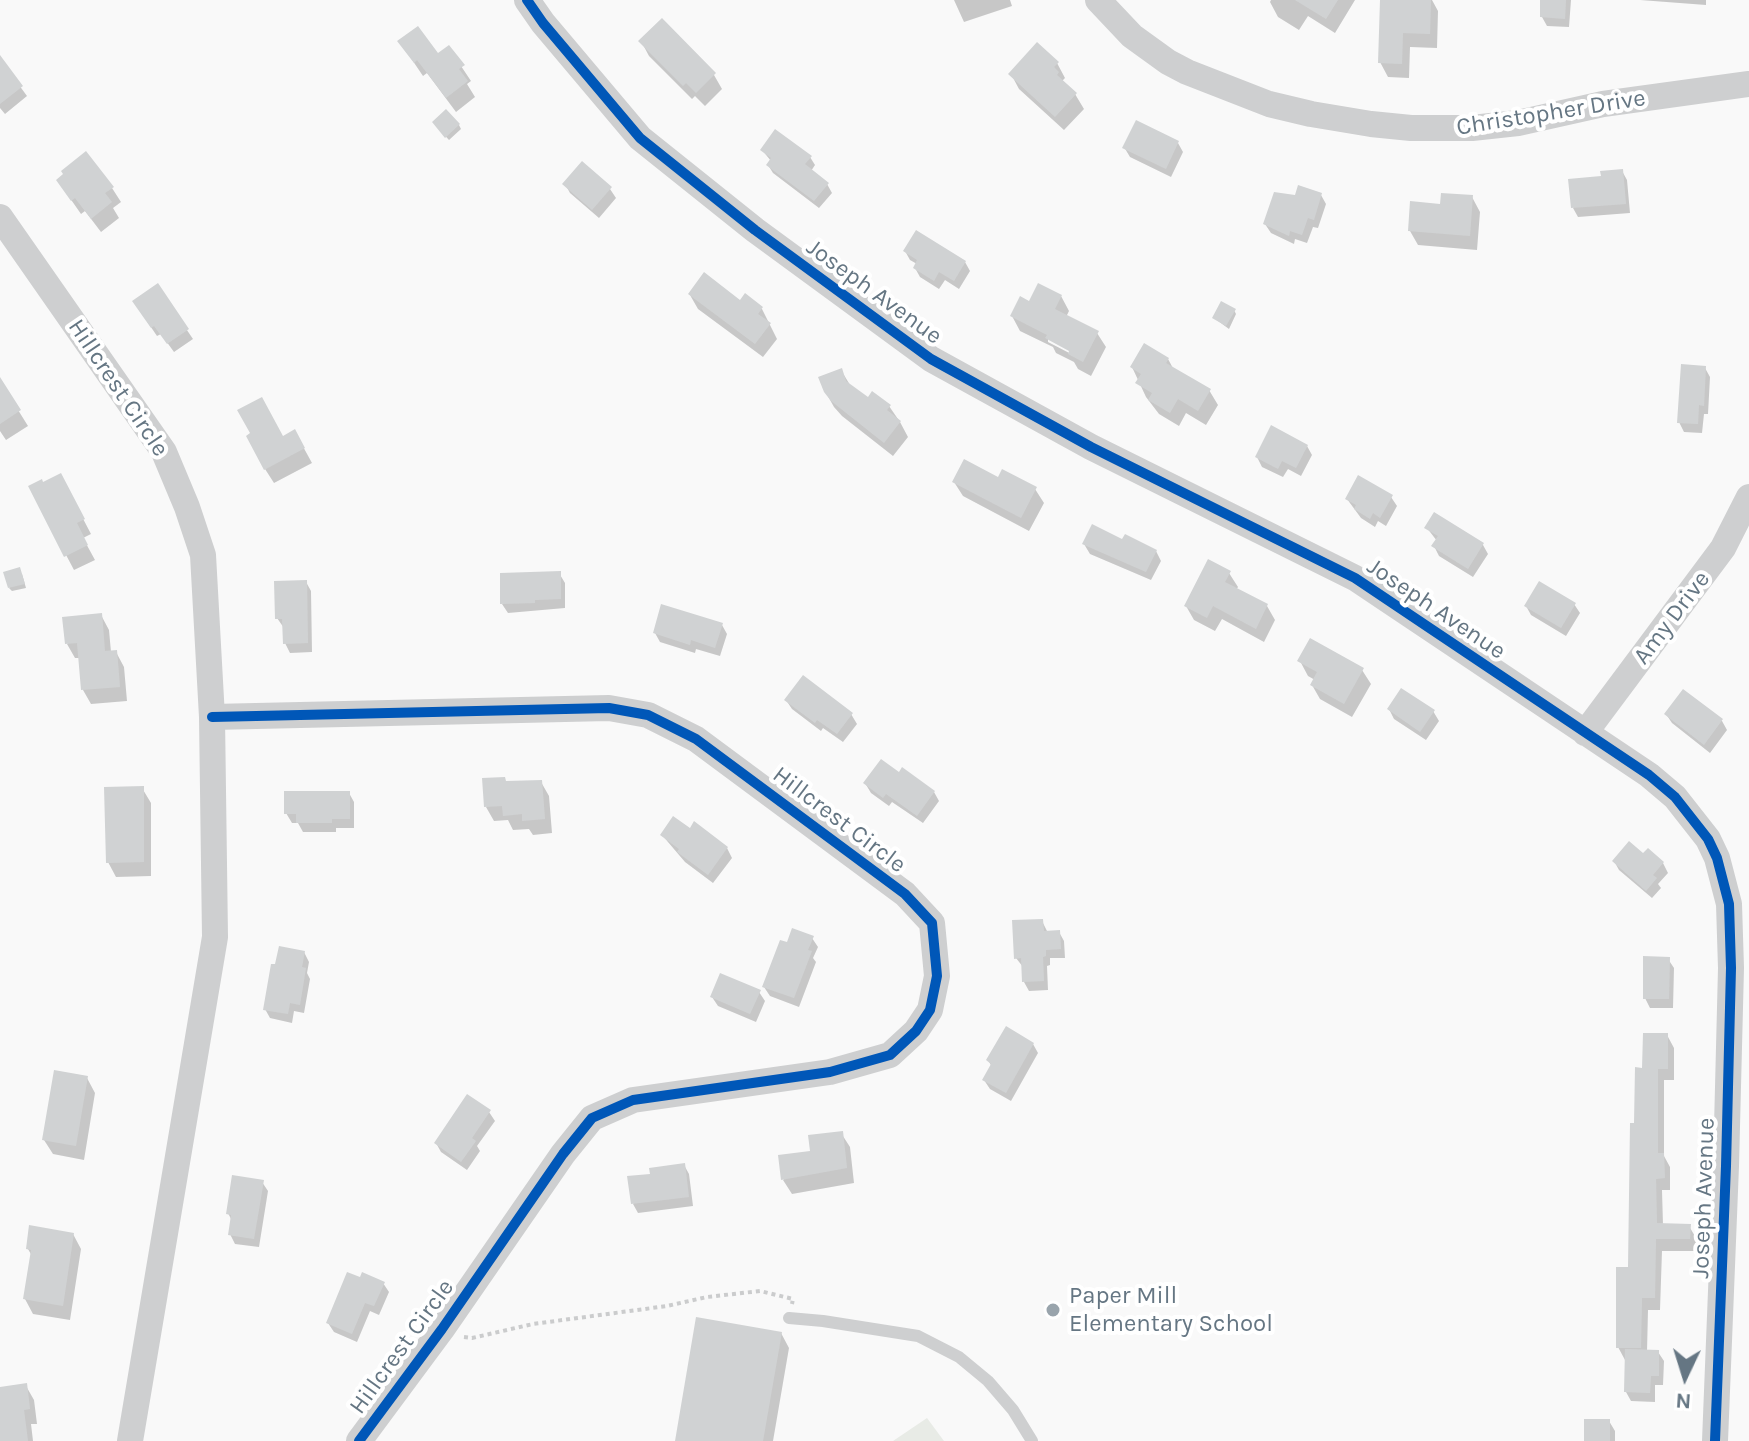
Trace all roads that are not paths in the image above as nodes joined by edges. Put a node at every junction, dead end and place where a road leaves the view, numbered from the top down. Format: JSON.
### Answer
{"nodes":[{"id":1,"x":527,"y":0,"type":"edge"},
{"id":2,"x":1098,"y":0,"type":"edge"},
{"id":3,"x":1749,"y":85,"type":"edge"},
{"id":4,"x":0,"y":217,"type":"edge"},
{"id":5,"x":1749,"y":497,"type":"edge"},
{"id":6,"x":212,"y":717,"type":"junction"},
{"id":7,"x":1585,"y":733,"type":"junction"},
{"id":8,"x":789,"y":1318,"type":"road end"},
{"id":9,"x":130,"y":1441,"type":"edge"},
{"id":10,"x":359,"y":1441,"type":"edge"},
{"id":11,"x":1032,"y":1441,"type":"edge"},
{"id":12,"x":1715,"y":1441,"type":"edge"}],
"edges":[{"from":1,"to":7,"type":"street","name":"Joseph Avenue"},
{"from":2,"to":3,"type":"street","name":"Christopher Drive"},
{"from":4,"to":6,"type":"street","name":"Hillcrest Circle"},
{"from":5,"to":7,"type":"street","name":"Amy Drive"},
{"from":6,"to":9,"type":"street","name":"Hillcrest Circle"},
{"from":6,"to":10,"type":"street","name":"Hillcrest Circle"},
{"from":7,"to":12,"type":"street","name":"Joseph Avenue"},
{"from":8,"to":11,"type":"lane"}]}
